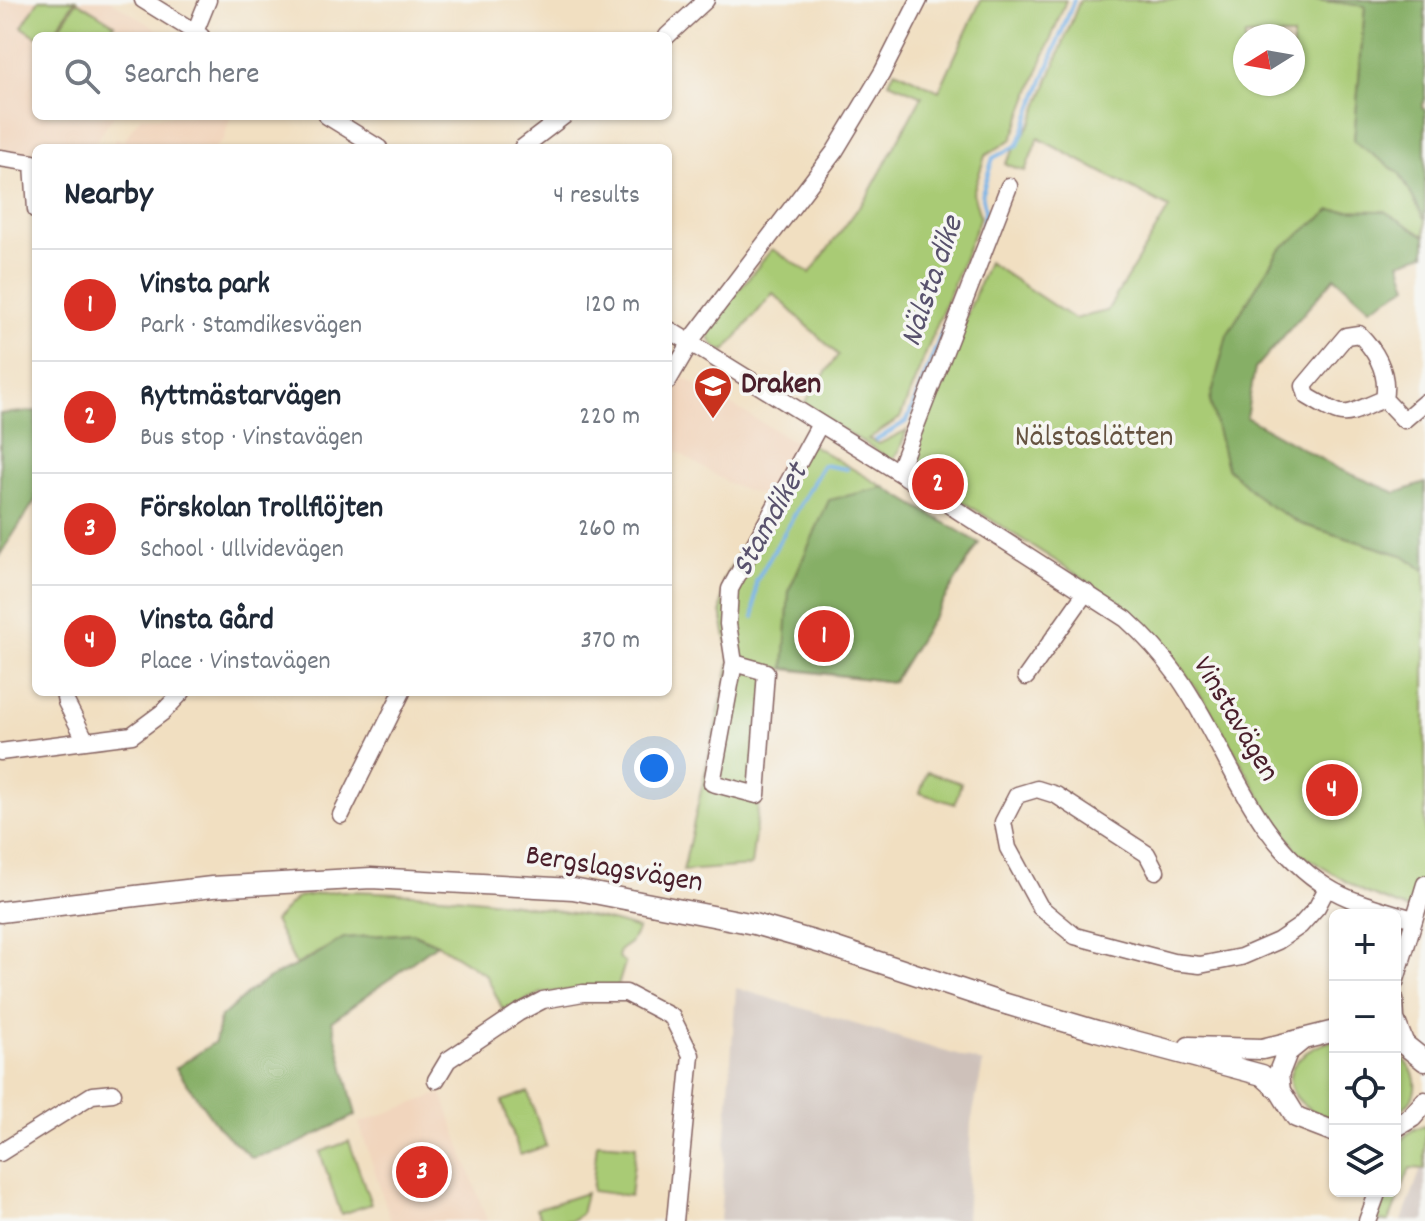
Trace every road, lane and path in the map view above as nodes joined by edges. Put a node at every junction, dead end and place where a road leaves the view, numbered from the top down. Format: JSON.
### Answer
{"nodes":[{"id":1,"x":143,"y":0,"type":"edge"},
{"id":2,"x":208,"y":0,"type":"edge"},
{"id":3,"x":706,"y":0,"type":"edge"},
{"id":4,"x":919,"y":0,"type":"edge"},
{"id":5,"x":195,"y":32,"type":"edge"},
{"id":6,"x":199,"y":32,"type":"edge"},
{"id":7,"x":671,"y":32,"type":"edge"},
{"id":8,"x":334,"y":120,"type":"edge"},
{"id":9,"x":559,"y":120,"type":"edge"},
{"id":10,"x":372,"y":144,"type":"edge"},
{"id":11,"x":527,"y":144,"type":"edge"},
{"id":12,"x":4,"y":158,"type":"edge"},
{"id":13,"x":32,"y":163,"type":"edge"},
{"id":14,"x":1009,"y":186,"type":"dead end"},
{"id":15,"x":672,"y":332,"type":"edge"},
{"id":16,"x":690,"y":343,"type":"junction"},
{"id":17,"x":672,"y":374,"type":"edge"},
{"id":18,"x":1384,"y":399,"type":"junction"},
{"id":19,"x":1425,"y":402,"type":"edge"},
{"id":20,"x":820,"y":424,"type":"junction"},
{"id":21,"x":898,"y":472,"type":"junction"},
{"id":22,"x":1086,"y":592,"type":"junction"},
{"id":23,"x":734,"y":663,"type":"junction"},
{"id":24,"x":1026,"y":677,"type":"dead end"},
{"id":25,"x":65,"y":696,"type":"edge"},
{"id":26,"x":178,"y":696,"type":"edge"},
{"id":27,"x":400,"y":696,"type":"edge"},
{"id":28,"x":86,"y":741,"type":"junction"},
{"id":29,"x":0,"y":752,"type":"edge"},
{"id":30,"x":341,"y":815,"type":"dead end"},
{"id":31,"x":1156,"y":871,"type":"dead end"},
{"id":32,"x":1425,"y":884,"type":"edge"},
{"id":33,"x":1327,"y":888,"type":"junction"},
{"id":34,"x":0,"y":912,"type":"edge"},
{"id":35,"x":1413,"y":919,"type":"junction"},
{"id":36,"x":1396,"y":981,"type":"edge"},
{"id":37,"x":1329,"y":1032,"type":"edge"},
{"id":38,"x":1303,"y":1039,"type":"junction"},
{"id":39,"x":1401,"y":1041,"type":"edge"},
{"id":40,"x":1155,"y":1046,"type":"junction"},
{"id":41,"x":1425,"y":1061,"type":"edge"},
{"id":42,"x":436,"y":1080,"type":"dead end"},
{"id":43,"x":1280,"y":1091,"type":"junction"},
{"id":44,"x":113,"y":1093,"type":"dead end"},
{"id":45,"x":1329,"y":1130,"type":"edge"},
{"id":46,"x":0,"y":1153,"type":"edge"},
{"id":47,"x":1376,"y":1197,"type":"edge"},
{"id":48,"x":675,"y":1221,"type":"edge"},
{"id":49,"x":1367,"y":1221,"type":"edge"}],
"edges":[{"from":1,"to":5,"type":"street"},
{"from":2,"to":6,"type":"street"},
{"from":3,"to":7,"type":"street"},
{"from":4,"to":16,"type":"street"},
{"from":8,"to":10,"type":"street"},
{"from":9,"to":11,"type":"street"},
{"from":12,"to":13,"type":"street"},
{"from":14,"to":21,"type":"street"},
{"from":15,"to":16,"type":"street","name":"Vinstavägen"},
{"from":16,"to":17,"type":"street"},
{"from":16,"to":20,"type":"street","name":"Vinstavägen"},
{"from":18,"to":18,"type":"street"},
{"from":18,"to":19,"type":"street"},
{"from":20,"to":21,"type":"street","name":"Vinstavägen"},
{"from":20,"to":23,"type":"street"},
{"from":21,"to":22,"type":"street","name":"Vinstavägen"},
{"from":22,"to":24,"type":"street"},
{"from":22,"to":33,"type":"street","name":"Vinstavägen"},
{"from":23,"to":23,"type":"street"},
{"from":25,"to":28,"type":"street"},
{"from":26,"to":28,"type":"street"},
{"from":27,"to":30,"type":"street"},
{"from":28,"to":29,"type":"street"},
{"from":31,"to":33,"type":"street"},
{"from":32,"to":35,"type":"street"},
{"from":33,"to":35,"type":"street","name":"Vinstavägen"},
{"from":34,"to":40,"type":"main road","name":"Bergslagsvägen"},
{"from":35,"to":36,"type":"street"},
{"from":37,"to":38,"type":"main road","name":"Bergslagsvägen"},
{"from":38,"to":40,"type":"main road","name":"Bergslagsvägen"},
{"from":38,"to":43,"type":"main road"},
{"from":39,"to":41,"type":"main road"},
{"from":40,"to":43,"type":"main road","name":"Bergslagsvägen"},
{"from":42,"to":48,"type":"street"},
{"from":43,"to":45,"type":"main road","name":"Bergslagsvägen"},
{"from":44,"to":46,"type":"street"},
{"from":47,"to":49,"type":"street"}]}
